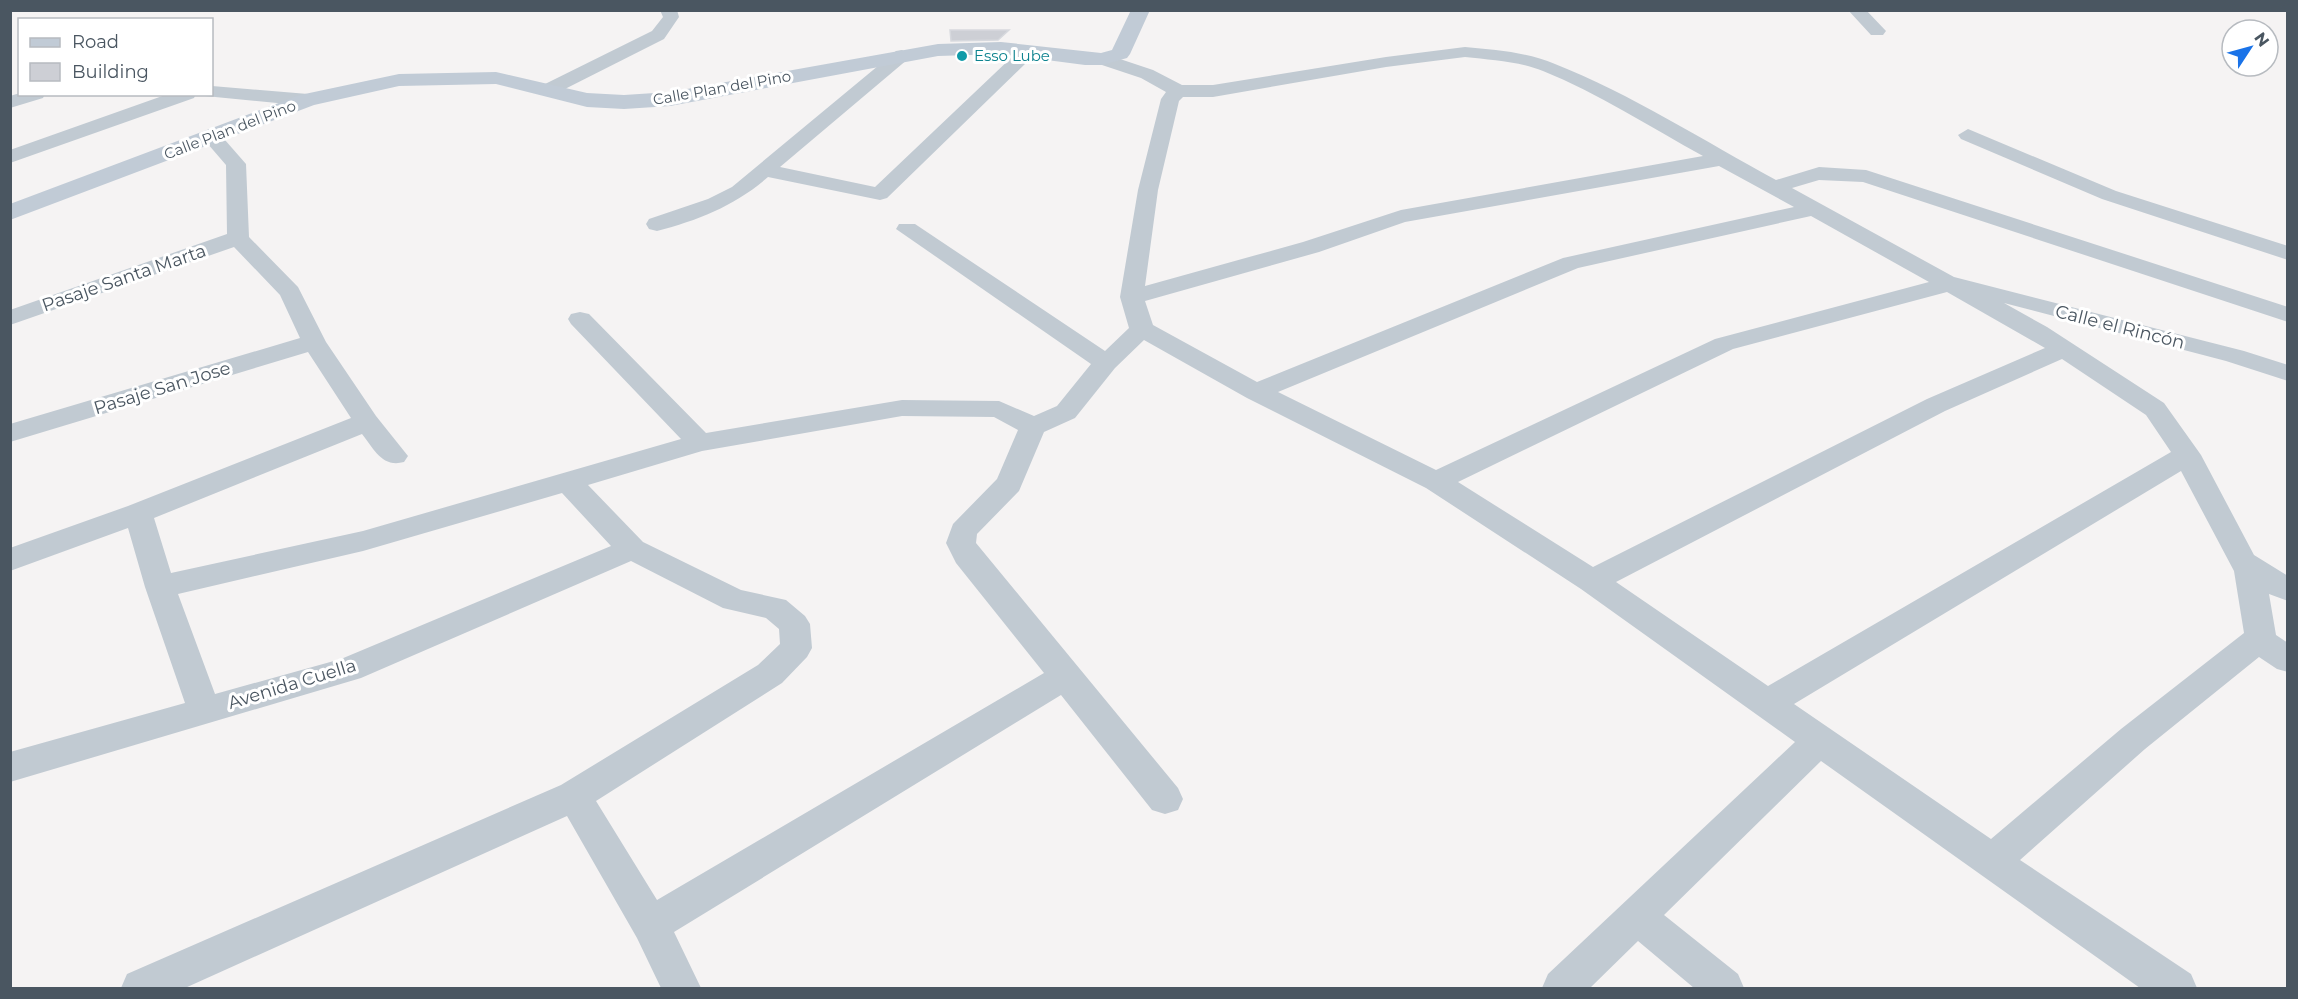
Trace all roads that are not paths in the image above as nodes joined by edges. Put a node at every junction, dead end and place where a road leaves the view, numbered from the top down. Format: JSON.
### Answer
{"nodes":[{"id":1,"x":669,"y":10,"type":"edge"},
{"id":2,"x":1141,"y":10,"type":"edge"},
{"id":3,"x":1856,"y":10,"type":"edge"},
{"id":4,"x":1877,"y":31,"type":"dead end"},
{"id":5,"x":1025,"y":50,"type":"junction"},
{"id":6,"x":902,"y":55,"type":"junction"},
{"id":7,"x":1102,"y":59,"type":"junction"},
{"id":8,"x":548,"y":90,"type":"junction"},
{"id":9,"x":1178,"y":91,"type":"junction"},
{"id":10,"x":213,"y":92,"type":"edge"},
{"id":11,"x":30,"y":96,"type":"edge"},
{"id":12,"x":181,"y":96,"type":"edge"},
{"id":13,"x":308,"y":100,"type":"junction"},
{"id":14,"x":10,"y":102,"type":"edge"},
{"id":15,"x":211,"y":135,"type":"junction"},
{"id":16,"x":1968,"y":135,"type":"dead end"},
{"id":17,"x":10,"y":157,"type":"edge"},
{"id":18,"x":1722,"y":159,"type":"junction"},
{"id":19,"x":765,"y":170,"type":"junction"},
{"id":20,"x":1774,"y":188,"type":"junction"},
{"id":21,"x":1815,"y":209,"type":"junction"},
{"id":22,"x":10,"y":213,"type":"edge"},
{"id":23,"x":657,"y":224,"type":"dead end"},
{"id":24,"x":907,"y":229,"type":"dead end"},
{"id":25,"x":238,"y":238,"type":"junction"},
{"id":26,"x":2288,"y":253,"type":"edge"},
{"id":27,"x":1952,"y":283,"type":"junction"},
{"id":28,"x":1132,"y":297,"type":"junction"},
{"id":29,"x":2288,"y":315,"type":"edge"},
{"id":30,"x":10,"y":318,"type":"edge"},
{"id":31,"x":580,"y":319,"type":"dead end"},
{"id":32,"x":1142,"y":329,"type":"junction"},
{"id":33,"x":314,"y":342,"type":"junction"},
{"id":34,"x":2064,"y":349,"type":"junction"},
{"id":35,"x":1106,"y":363,"type":"junction"},
{"id":36,"x":2288,"y":373,"type":"edge"},
{"id":37,"x":1256,"y":392,"type":"junction"},
{"id":38,"x":367,"y":422,"type":"junction"},
{"id":39,"x":1033,"y":427,"type":"junction"},
{"id":40,"x":10,"y":433,"type":"edge"},
{"id":41,"x":700,"y":443,"type":"junction"},
{"id":42,"x":2187,"y":455,"type":"junction"},
{"id":43,"x":394,"y":456,"type":"dead end"},
{"id":44,"x":567,"y":481,"type":"junction"},
{"id":45,"x":1436,"y":481,"type":"junction"},
{"id":46,"x":138,"y":513,"type":"junction"},
{"id":47,"x":632,"y":549,"type":"junction"},
{"id":48,"x":10,"y":560,"type":"edge"},
{"id":49,"x":2249,"y":569,"type":"junction"},
{"id":50,"x":1592,"y":581,"type":"junction"},
{"id":51,"x":160,"y":587,"type":"junction"},
{"id":52,"x":2288,"y":590,"type":"edge"},
{"id":53,"x":2261,"y":637,"type":"junction"},
{"id":54,"x":2288,"y":660,"type":"edge"},
{"id":55,"x":1064,"y":677,"type":"junction"},
{"id":56,"x":1766,"y":704,"type":"junction"},
{"id":57,"x":204,"y":709,"type":"junction"},
{"id":58,"x":1820,"y":740,"type":"junction"},
{"id":59,"x":10,"y":767,"type":"edge"},
{"id":60,"x":574,"y":796,"type":"junction"},
{"id":61,"x":1165,"y":799,"type":"dead end"},
{"id":62,"x":1991,"y":862,"type":"junction"},
{"id":63,"x":1636,"y":916,"type":"junction"},
{"id":64,"x":651,"y":925,"type":"junction"},
{"id":65,"x":141,"y":988,"type":"edge"},
{"id":66,"x":681,"y":988,"type":"edge"},
{"id":67,"x":1562,"y":988,"type":"edge"},
{"id":68,"x":1724,"y":988,"type":"edge"},
{"id":69,"x":2177,"y":988,"type":"edge"}],
"edges":[{"from":1,"to":8,"type":"street"},
{"from":2,"to":7,"type":"street"},
{"from":3,"to":4,"type":"street"},
{"from":5,"to":6,"type":"street","name":"Calle Plan del Pino"},
{"from":5,"to":7,"type":"street","name":"Calle Plan del Pino"},
{"from":5,"to":19,"type":"street"},
{"from":6,"to":8,"type":"street","name":"Calle Plan del Pino"},
{"from":6,"to":19,"type":"street"},
{"from":7,"to":9,"type":"street"},
{"from":8,"to":13,"type":"street","name":"Calle Plan del Pino"},
{"from":9,"to":18,"type":"street"},
{"from":9,"to":28,"type":"street"},
{"from":10,"to":13,"type":"street"},
{"from":11,"to":14,"type":"street"},
{"from":12,"to":17,"type":"street"},
{"from":13,"to":15,"type":"street","name":"Calle Plan del Pino"},
{"from":15,"to":22,"type":"street","name":"Calle Plan del Pino"},
{"from":15,"to":25,"type":"street"},
{"from":16,"to":26,"type":"street"},
{"from":18,"to":20,"type":"street"},
{"from":18,"to":28,"type":"street"},
{"from":19,"to":23,"type":"street"},
{"from":20,"to":21,"type":"street"},
{"from":20,"to":29,"type":"street"},
{"from":21,"to":27,"type":"street"},
{"from":21,"to":37,"type":"street"},
{"from":24,"to":35,"type":"street"},
{"from":25,"to":30,"type":"street","name":"Pasaje Santa Marta"},
{"from":25,"to":33,"type":"street"},
{"from":27,"to":34,"type":"street"},
{"from":27,"to":36,"type":"street","name":"Calle el Rincón"},
{"from":27,"to":45,"type":"street"},
{"from":28,"to":32,"type":"street"},
{"from":31,"to":41,"type":"street"},
{"from":32,"to":35,"type":"street"},
{"from":32,"to":37,"type":"street"},
{"from":33,"to":38,"type":"street"},
{"from":33,"to":40,"type":"street","name":"Pasaje San Jose"},
{"from":34,"to":42,"type":"street"},
{"from":34,"to":50,"type":"street"},
{"from":35,"to":39,"type":"street"},
{"from":37,"to":45,"type":"street"},
{"from":38,"to":43,"type":"street"},
{"from":38,"to":46,"type":"street"},
{"from":39,"to":41,"type":"street"},
{"from":39,"to":55,"type":"street"},
{"from":41,"to":44,"type":"street"},
{"from":42,"to":49,"type":"street"},
{"from":42,"to":56,"type":"street"},
{"from":44,"to":47,"type":"street"},
{"from":44,"to":51,"type":"street"},
{"from":45,"to":50,"type":"street"},
{"from":46,"to":48,"type":"street"},
{"from":46,"to":51,"type":"street"},
{"from":47,"to":57,"type":"street","name":"Avenida Cuella"},
{"from":47,"to":60,"type":"street"},
{"from":49,"to":52,"type":"street"},
{"from":49,"to":53,"type":"street"},
{"from":50,"to":56,"type":"street"},
{"from":51,"to":57,"type":"street"},
{"from":53,"to":54,"type":"street"},
{"from":53,"to":62,"type":"street"},
{"from":55,"to":61,"type":"street"},
{"from":55,"to":64,"type":"street"},
{"from":56,"to":58,"type":"street"},
{"from":57,"to":59,"type":"street","name":"Avenida Cuella"},
{"from":58,"to":62,"type":"street"},
{"from":58,"to":63,"type":"street"},
{"from":60,"to":64,"type":"street"},
{"from":60,"to":65,"type":"street"},
{"from":62,"to":69,"type":"street"},
{"from":63,"to":67,"type":"street"},
{"from":63,"to":68,"type":"street"},
{"from":64,"to":66,"type":"street"}]}
